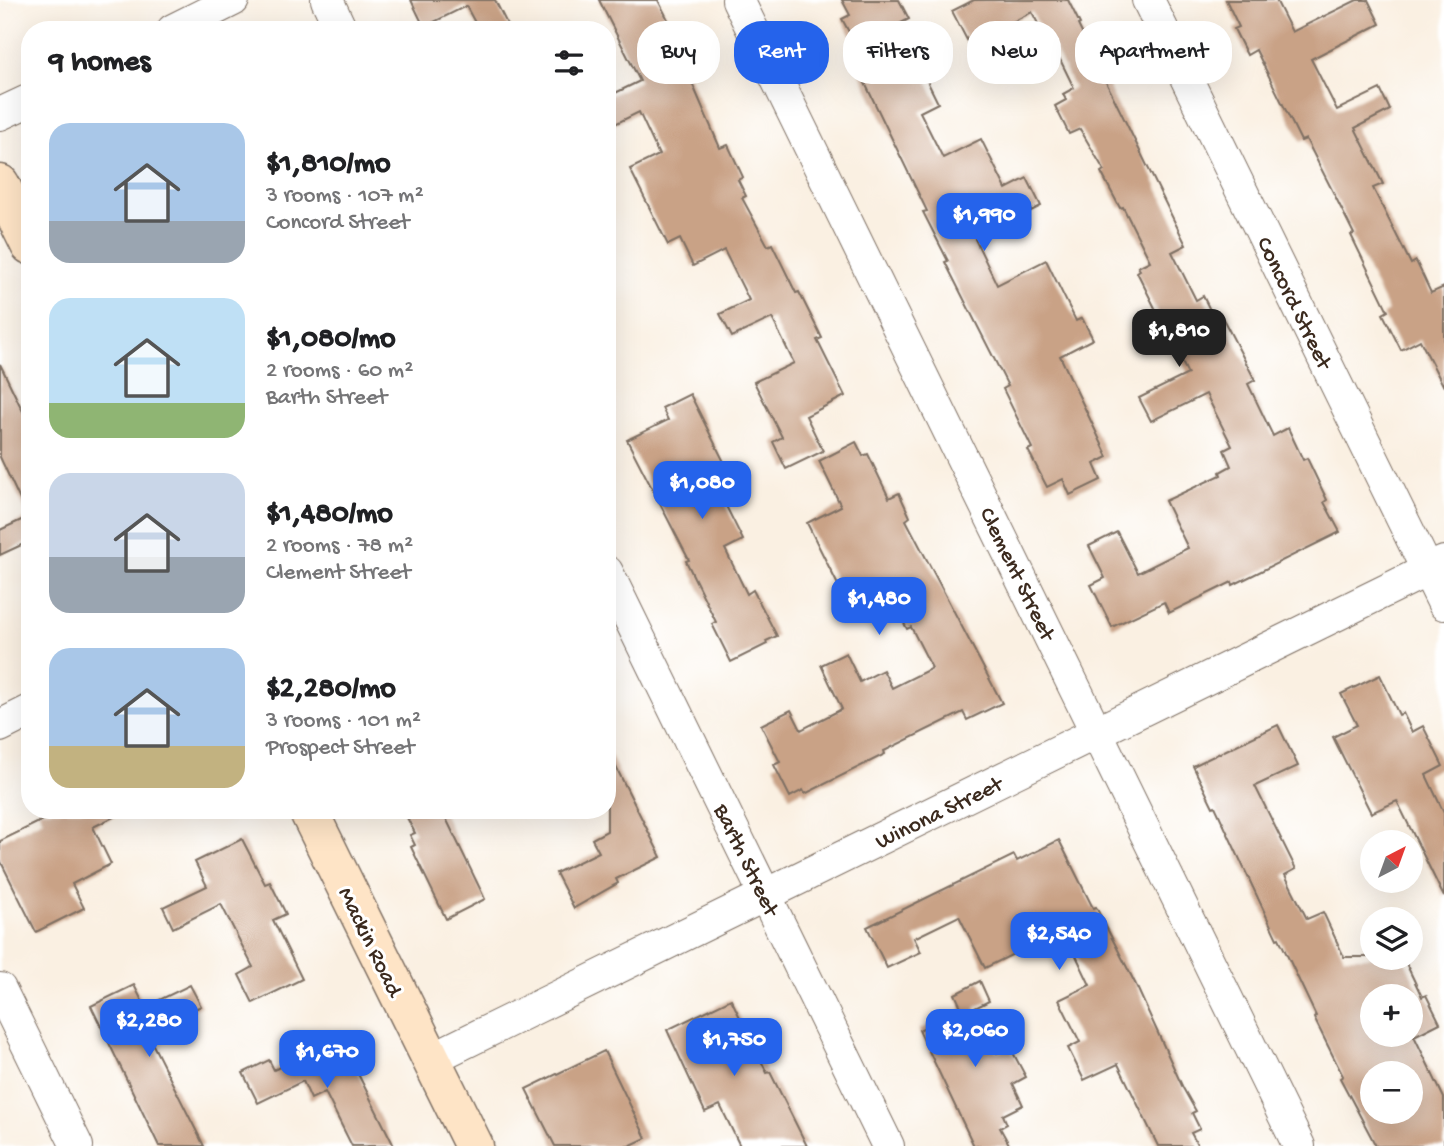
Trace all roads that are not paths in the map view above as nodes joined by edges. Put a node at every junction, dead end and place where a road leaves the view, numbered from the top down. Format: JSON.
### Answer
{"nodes":[{"id":1,"x":233,"y":0,"type":"edge"},
{"id":2,"x":327,"y":0,"type":"edge"},
{"id":3,"x":738,"y":0,"type":"edge"},
{"id":4,"x":1149,"y":0,"type":"edge"},
{"id":5,"x":191,"y":21,"type":"edge"},
{"id":6,"x":337,"y":21,"type":"edge"},
{"id":7,"x":21,"y":104,"type":"edge"},
{"id":8,"x":0,"y":114,"type":"edge"},
{"id":9,"x":0,"y":184,"type":"edge"},
{"id":10,"x":21,"y":227,"type":"edge"},
{"id":11,"x":1436,"y":566,"type":"edge"},
{"id":12,"x":616,"y":590,"type":"edge"},
{"id":13,"x":1444,"y":604,"type":"edge"},
{"id":14,"x":21,"y":716,"type":"edge"},
{"id":15,"x":0,"y":726,"type":"edge"},
{"id":16,"x":1097,"y":733,"type":"junction"},
{"id":17,"x":312,"y":819,"type":"edge"},
{"id":18,"x":766,"y":895,"type":"junction"},
{"id":19,"x":0,"y":989,"type":"edge"},
{"id":20,"x":431,"y":1059,"type":"junction"},
{"id":21,"x":77,"y":1146,"type":"edge"},
{"id":22,"x":474,"y":1146,"type":"edge"},
{"id":23,"x":888,"y":1146,"type":"edge"},
{"id":24,"x":1299,"y":1146,"type":"edge"}],
"edges":[{"from":1,"to":5,"type":"street"},
{"from":2,"to":6,"type":"street"},
{"from":3,"to":16,"type":"street","name":"Clement Street"},
{"from":4,"to":11,"type":"street","name":"Concord Street"},
{"from":7,"to":8,"type":"street"},
{"from":9,"to":10,"type":"street"},
{"from":11,"to":13,"type":"street","name":"Concord Street"},
{"from":11,"to":16,"type":"street","name":"Winona Street"},
{"from":12,"to":18,"type":"street","name":"Barth Street"},
{"from":14,"to":15,"type":"street"},
{"from":16,"to":18,"type":"street","name":"Winona Street"},
{"from":16,"to":24,"type":"street","name":"Clement Street"},
{"from":17,"to":20,"type":"street","name":"Mackin Road"},
{"from":18,"to":20,"type":"street","name":"Winona Street"},
{"from":18,"to":23,"type":"street","name":"Barth Street"},
{"from":19,"to":21,"type":"street"},
{"from":20,"to":22,"type":"street","name":"Mackin Road"}]}
